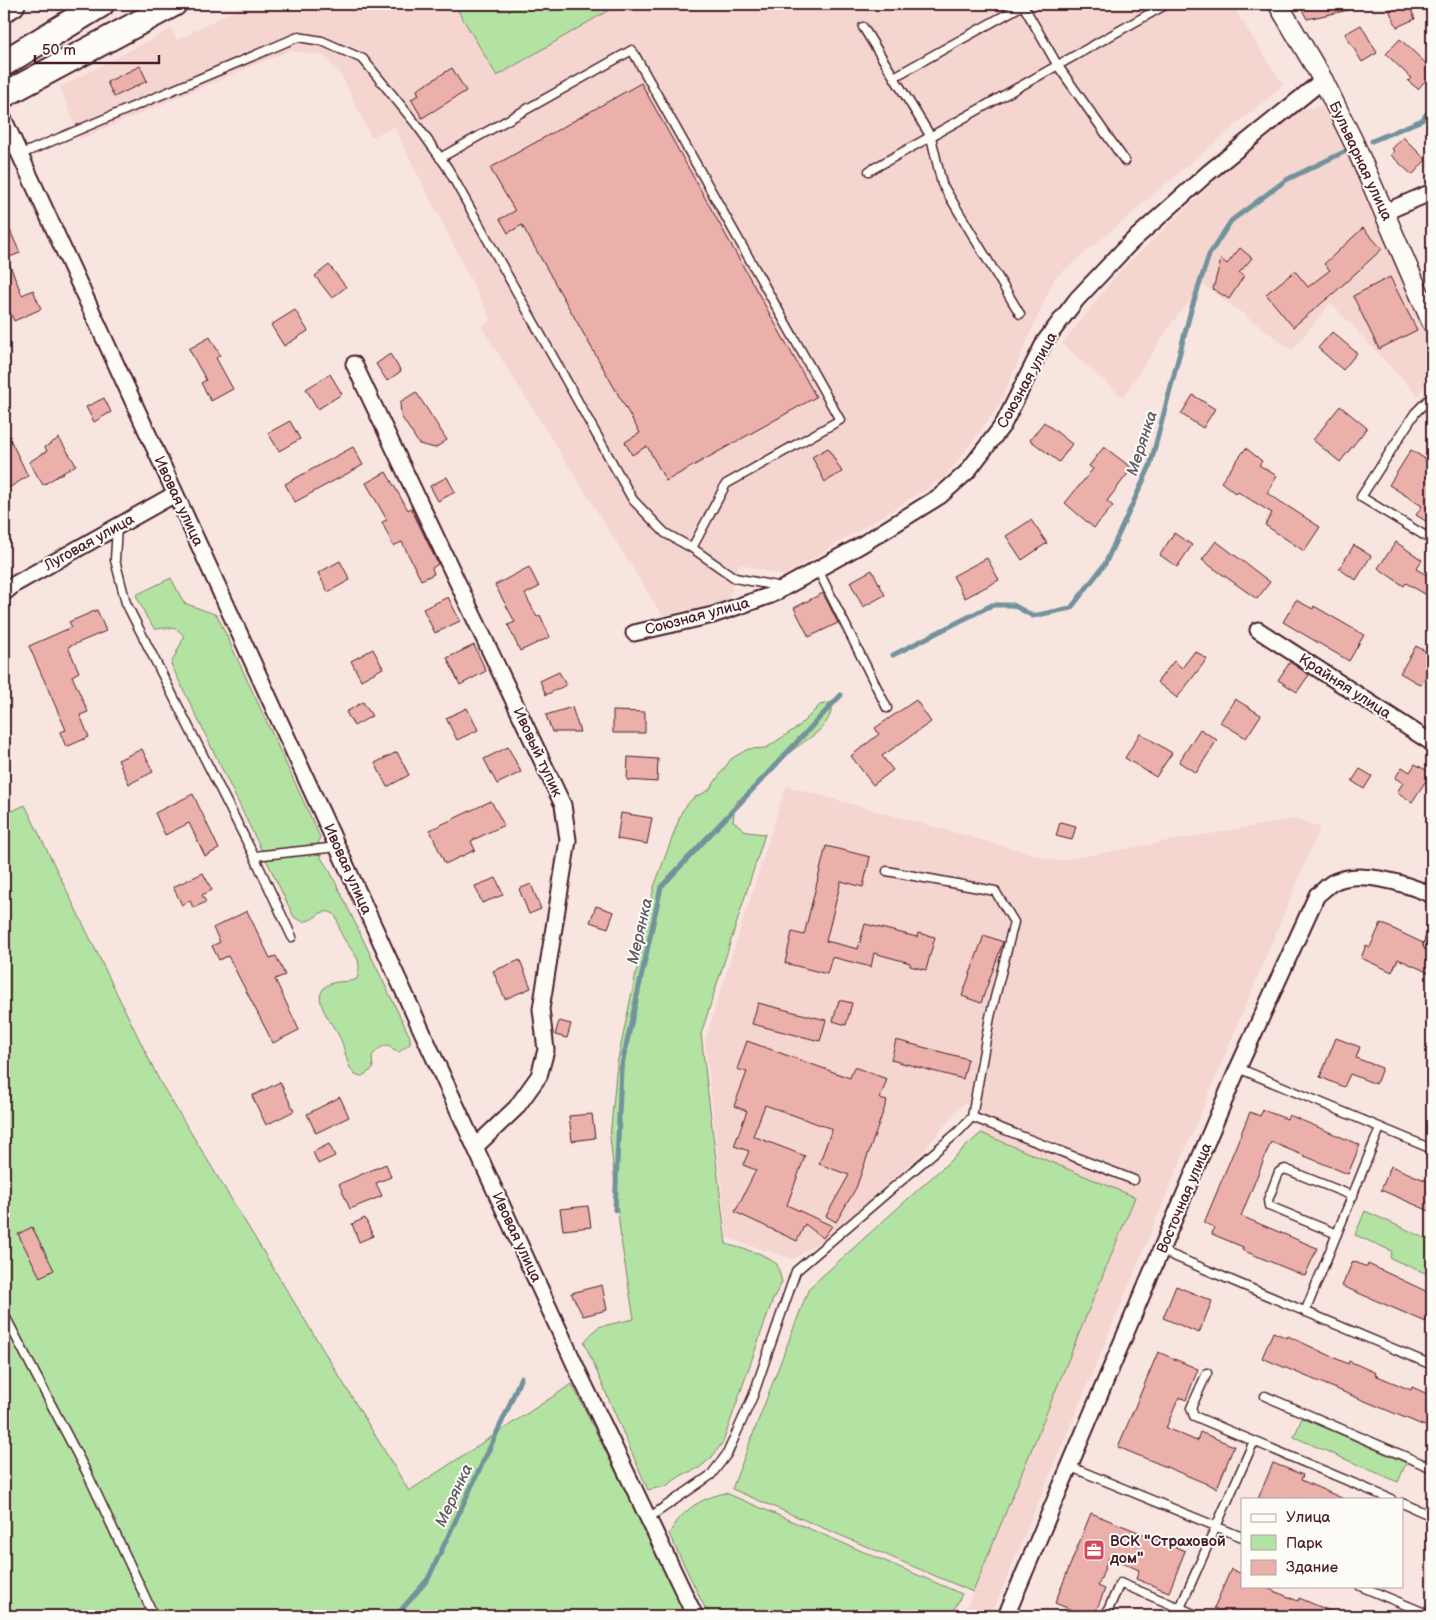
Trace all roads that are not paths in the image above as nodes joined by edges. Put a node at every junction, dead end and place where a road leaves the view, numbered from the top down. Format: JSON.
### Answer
{"nodes":[{"id":1,"x":12,"y":4,"type":"edge"},
{"id":2,"x":101,"y":4,"type":"edge"},
{"id":3,"x":174,"y":4,"type":"edge"},
{"id":4,"x":1167,"y":4,"type":"edge"},
{"id":5,"x":1278,"y":4,"type":"edge"},
{"id":6,"x":4,"y":9,"type":"edge"},
{"id":7,"x":864,"y":27,"type":"dead end"},
{"id":8,"x":4,"y":63,"type":"edge"},
{"id":9,"x":1058,"y":66,"type":"junction"},
{"id":10,"x":894,"y":77,"type":"junction"},
{"id":11,"x":1322,"y":80,"type":"junction"},
{"id":12,"x":4,"y":95,"type":"edge"},
{"id":13,"x":4,"y":120,"type":"edge"},
{"id":14,"x":931,"y":137,"type":"junction"},
{"id":15,"x":19,"y":155,"type":"junction"},
{"id":16,"x":440,"y":158,"type":"junction"},
{"id":17,"x":1125,"y":161,"type":"dead end"},
{"id":18,"x":869,"y":172,"type":"dead end"},
{"id":19,"x":1432,"y":192,"type":"edge"},
{"id":20,"x":1385,"y":212,"type":"junction"},
{"id":21,"x":1020,"y":314,"type":"dead end"},
{"id":22,"x":1432,"y":323,"type":"edge"},
{"id":23,"x":354,"y":364,"type":"dead end"},
{"id":24,"x":1432,"y":396,"type":"edge"},
{"id":25,"x":176,"y":494,"type":"junction"},
{"id":26,"x":117,"y":526,"type":"junction"},
{"id":27,"x":1432,"y":540,"type":"edge"},
{"id":28,"x":692,"y":548,"type":"junction"},
{"id":29,"x":818,"y":570,"type":"junction"},
{"id":30,"x":786,"y":588,"type":"junction"},
{"id":31,"x":4,"y":593,"type":"edge"},
{"id":32,"x":1258,"y":630,"type":"dead end"},
{"id":33,"x":634,"y":633,"type":"dead end"},
{"id":34,"x":886,"y":708,"type":"dead end"},
{"id":35,"x":1432,"y":743,"type":"edge"},
{"id":36,"x":338,"y":847,"type":"junction"},
{"id":37,"x":254,"y":856,"type":"junction"},
{"id":38,"x":887,"y":871,"type":"dead end"},
{"id":39,"x":1432,"y":896,"type":"edge"},
{"id":40,"x":1432,"y":933,"type":"edge"},
{"id":41,"x":292,"y":937,"type":"dead end"},
{"id":42,"x":1428,"y":945,"type":"dead end"},
{"id":43,"x":1238,"y":1068,"type":"junction"},
{"id":44,"x":972,"y":1117,"type":"junction"},
{"id":45,"x":1380,"y":1128,"type":"junction"},
{"id":46,"x":474,"y":1148,"type":"junction"},
{"id":47,"x":1432,"y":1149,"type":"edge"},
{"id":48,"x":1134,"y":1180,"type":"dead end"},
{"id":49,"x":1353,"y":1196,"type":"junction"},
{"id":50,"x":1337,"y":1234,"type":"junction"},
{"id":51,"x":1162,"y":1251,"type":"junction"},
{"id":52,"x":1305,"y":1312,"type":"junction"},
{"id":53,"x":4,"y":1314,"type":"edge"},
{"id":54,"x":1432,"y":1365,"type":"edge"},
{"id":55,"x":1206,"y":1373,"type":"dead end"},
{"id":56,"x":1265,"y":1396,"type":"dead end"},
{"id":57,"x":1254,"y":1441,"type":"junction"},
{"id":58,"x":1071,"y":1467,"type":"junction"},
{"id":59,"x":1432,"y":1468,"type":"edge"},
{"id":60,"x":1389,"y":1498,"type":"edge"},
{"id":61,"x":1404,"y":1505,"type":"edge"},
{"id":62,"x":1432,"y":1516,"type":"edge"},
{"id":63,"x":647,"y":1519,"type":"junction"},
{"id":64,"x":1216,"y":1526,"type":"junction"},
{"id":65,"x":1241,"y":1537,"type":"edge"},
{"id":66,"x":1365,"y":1588,"type":"edge"},
{"id":67,"x":1180,"y":1608,"type":"junction"},
{"id":68,"x":1108,"y":1610,"type":"dead end"},
{"id":69,"x":154,"y":1616,"type":"edge"},
{"id":70,"x":695,"y":1616,"type":"edge"},
{"id":71,"x":1006,"y":1616,"type":"edge"},
{"id":72,"x":1199,"y":1616,"type":"edge"},
{"id":73,"x":1432,"y":1616,"type":"edge"}],
"edges":[{"from":1,"to":6,"type":"highway"},
{"from":2,"to":8,"type":"highway"},
{"from":3,"to":12,"type":"main road"},
{"from":4,"to":9,"type":"lane"},
{"from":5,"to":11,"type":"street","name":"Бульварная улица"},
{"from":7,"to":10,"type":"lane"},
{"from":9,"to":10,"type":"lane"},
{"from":9,"to":14,"type":"lane"},
{"from":9,"to":17,"type":"lane"},
{"from":10,"to":14,"type":"lane"},
{"from":11,"to":20,"type":"street","name":"Бульварная улица"},
{"from":11,"to":29,"type":"street","name":"Союзная улица"},
{"from":13,"to":15,"type":"street","name":"Ивовая улица"},
{"from":14,"to":18,"type":"lane"},
{"from":14,"to":21,"type":"lane"},
{"from":15,"to":16,"type":"lane"},
{"from":15,"to":25,"type":"street","name":"Ивовая улица"},
{"from":16,"to":28,"type":"lane"},
{"from":16,"to":28,"type":"lane"},
{"from":19,"to":20,"type":"street"},
{"from":20,"to":22,"type":"street","name":"Бульварная улица"},
{"from":23,"to":46,"type":"street","name":"Ивовый тупик"},
{"from":24,"to":27,"type":"lane"},
{"from":25,"to":26,"type":"street","name":"Луговая улица"},
{"from":25,"to":36,"type":"street","name":"Ивовая улица"},
{"from":26,"to":31,"type":"street","name":"Луговая улица"},
{"from":26,"to":37,"type":"lane"},
{"from":28,"to":30,"type":"lane"},
{"from":29,"to":30,"type":"street","name":"Союзная улица"},
{"from":29,"to":34,"type":"lane"},
{"from":30,"to":33,"type":"street","name":"Союзная улица"},
{"from":32,"to":35,"type":"street","name":"Крайняя улица"},
{"from":36,"to":37,"type":"lane"},
{"from":36,"to":46,"type":"street","name":"Ивовая улица"},
{"from":37,"to":41,"type":"lane"},
{"from":38,"to":44,"type":"lane"},
{"from":39,"to":43,"type":"street","name":"Восточная улица"},
{"from":40,"to":42,"type":"lane"},
{"from":43,"to":45,"type":"lane"},
{"from":43,"to":51,"type":"street","name":"Восточная улица"},
{"from":44,"to":48,"type":"lane"},
{"from":44,"to":63,"type":"lane"},
{"from":45,"to":47,"type":"lane"},
{"from":45,"to":49,"type":"lane"},
{"from":46,"to":63,"type":"street","name":"Ивовая улица"},
{"from":49,"to":50,"type":"lane"},
{"from":49,"to":50,"type":"lane"},
{"from":50,"to":52,"type":"lane"},
{"from":51,"to":52,"type":"lane"},
{"from":51,"to":58,"type":"street","name":"Восточная улица"},
{"from":52,"to":54,"type":"lane"},
{"from":53,"to":69,"type":"lane"},
{"from":55,"to":57,"type":"lane"},
{"from":56,"to":59,"type":"lane"},
{"from":57,"to":60,"type":"lane"},
{"from":57,"to":64,"type":"lane"},
{"from":58,"to":64,"type":"lane"},
{"from":58,"to":71,"type":"street","name":"Восточная улица"},
{"from":61,"to":62,"type":"lane"},
{"from":63,"to":70,"type":"street","name":"Ивовая улица"},
{"from":64,"to":65,"type":"lane"},
{"from":64,"to":67,"type":"lane"},
{"from":66,"to":73,"type":"lane"},
{"from":67,"to":68,"type":"lane"},
{"from":67,"to":72,"type":"lane"}]}
